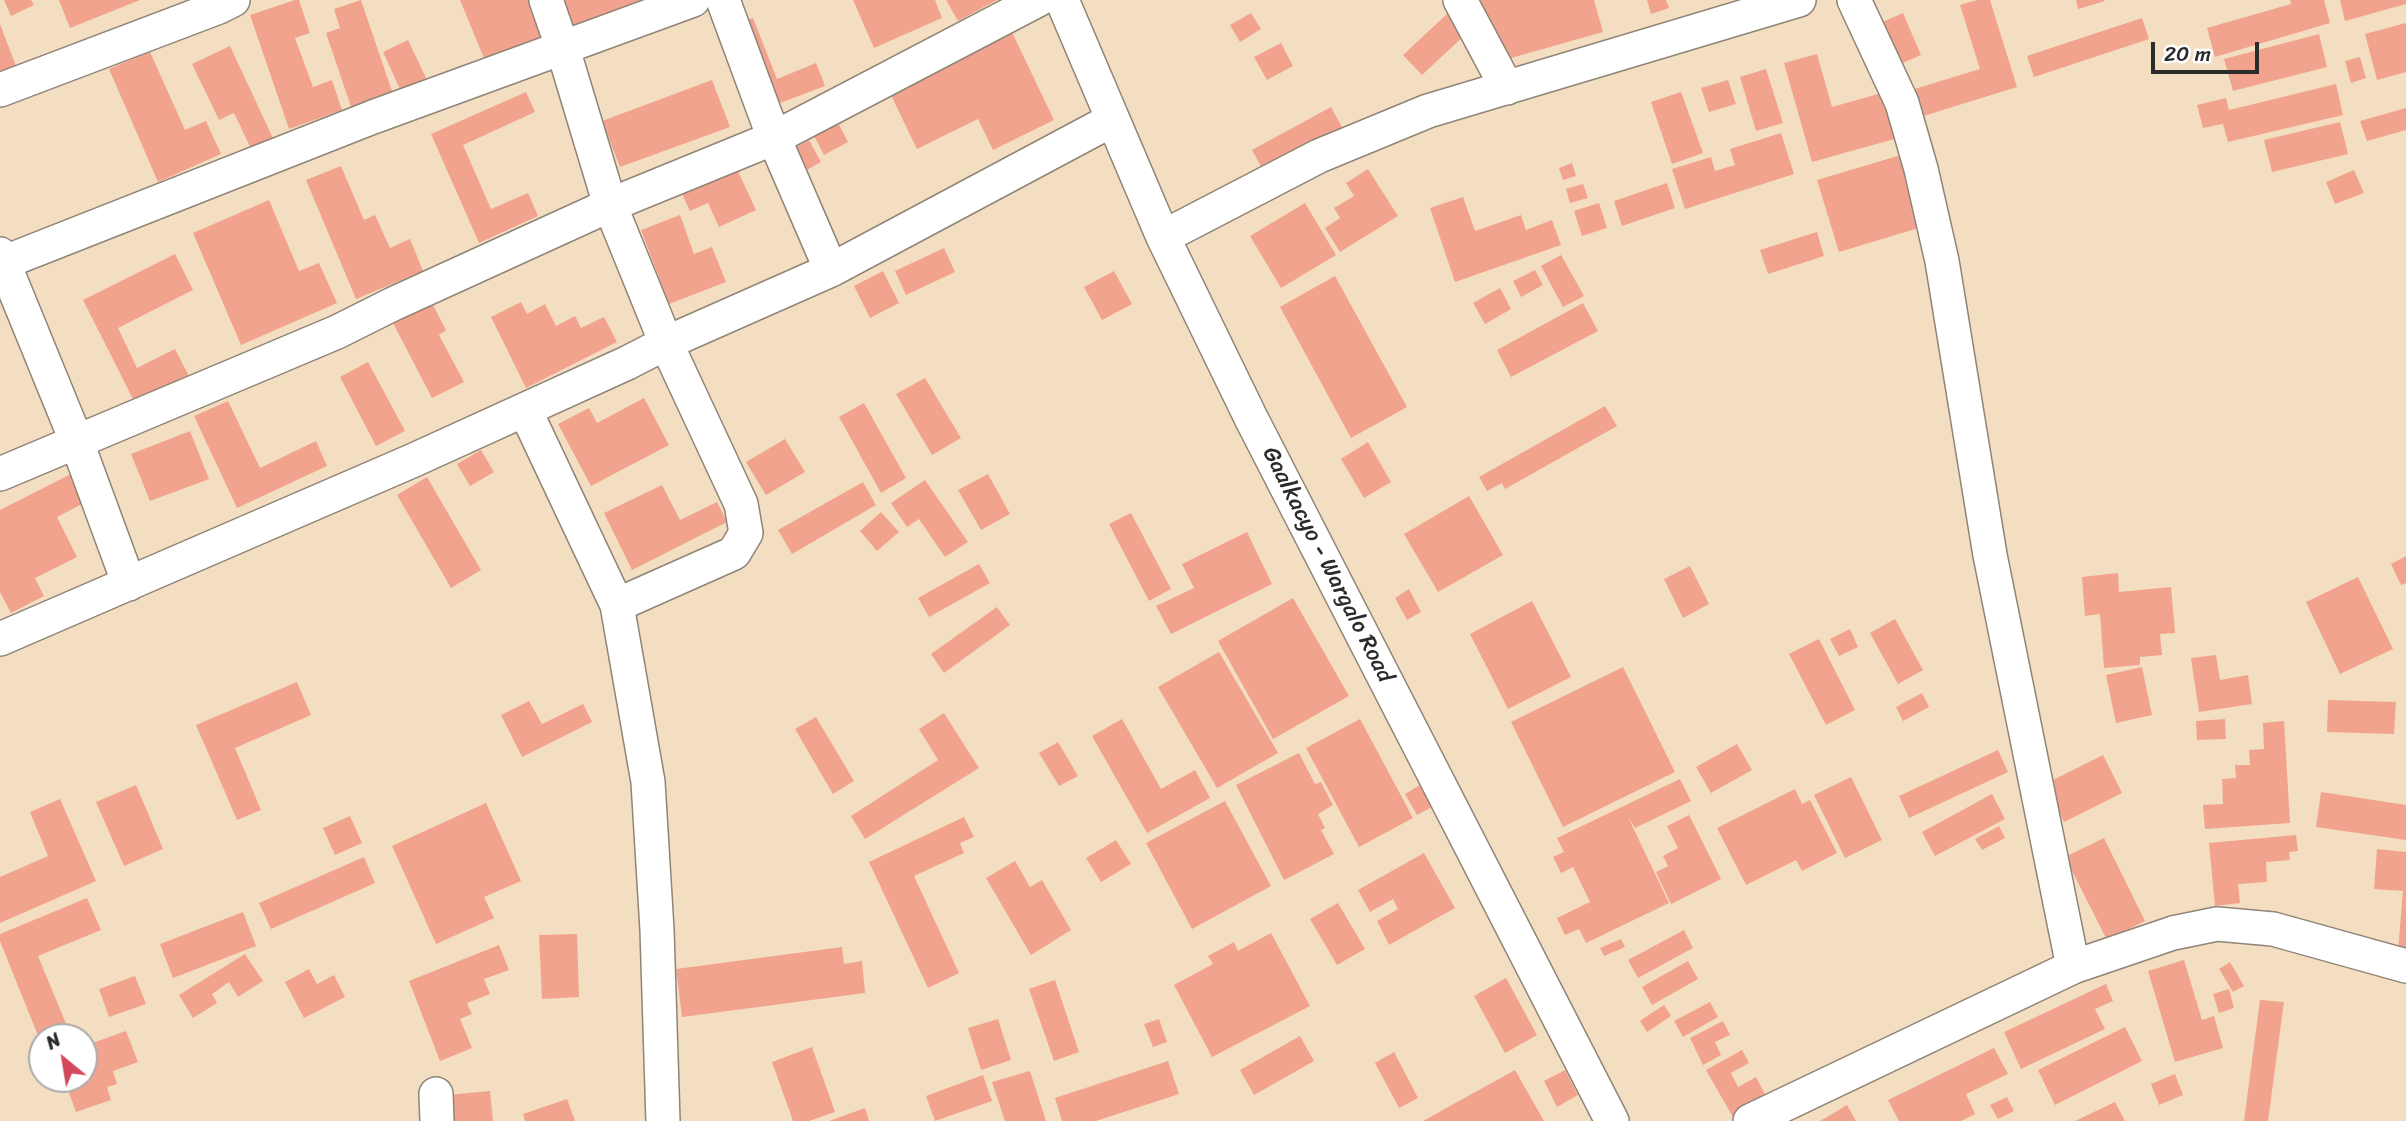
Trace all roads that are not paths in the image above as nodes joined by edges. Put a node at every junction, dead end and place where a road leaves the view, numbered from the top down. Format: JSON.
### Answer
{"nodes":[{"id":1,"x":546,"y":0,"type":"edge"},
{"id":2,"x":693,"y":0,"type":"edge"},
{"id":3,"x":723,"y":0,"type":"edge"},
{"id":4,"x":1038,"y":0,"type":"edge"},
{"id":5,"x":1062,"y":0,"type":"edge"},
{"id":6,"x":1460,"y":0,"type":"edge"},
{"id":7,"x":1799,"y":0,"type":"edge"},
{"id":8,"x":1854,"y":0,"type":"edge"},
{"id":9,"x":223,"y":2,"type":"edge"},
{"id":10,"x":563,"y":49,"type":"junction"},
{"id":11,"x":1507,"y":88,"type":"junction"},
{"id":12,"x":0,"y":90,"type":"edge"},
{"id":13,"x":1112,"y":120,"type":"junction"},
{"id":14,"x":774,"y":138,"type":"junction"},
{"id":15,"x":611,"y":205,"type":"junction"},
{"id":16,"x":1163,"y":237,"type":"junction"},
{"id":17,"x":1,"y":261,"type":"edge"},
{"id":18,"x":831,"y":270,"type":"junction"},
{"id":19,"x":666,"y":343,"type":"junction"},
{"id":20,"x":525,"y":410,"type":"junction"},
{"id":21,"x":76,"y":440,"type":"junction"},
{"id":22,"x":0,"y":474,"type":"edge"},
{"id":23,"x":129,"y":584,"type":"junction"},
{"id":24,"x":617,"y":605,"type":"junction"},
{"id":25,"x":0,"y":639,"type":"edge"},
{"id":26,"x":2406,"y":966,"type":"edge"},
{"id":27,"x":2073,"y":967,"type":"junction"},
{"id":28,"x":663,"y":1121,"type":"edge"},
{"id":29,"x":1612,"y":1121,"type":"edge"},
{"id":30,"x":1750,"y":1121,"type":"edge"}],
"edges":[{"from":1,"to":10,"type":"street"},
{"from":2,"to":10,"type":"street"},
{"from":3,"to":14,"type":"street"},
{"from":4,"to":14,"type":"street"},
{"from":5,"to":13,"type":"street","name":"Gaalkacyo - Wargalo Road"},
{"from":6,"to":11,"type":"street"},
{"from":7,"to":11,"type":"street"},
{"from":8,"to":27,"type":"street"},
{"from":9,"to":12,"type":"street"},
{"from":10,"to":15,"type":"street"},
{"from":10,"to":17,"type":"street"},
{"from":11,"to":16,"type":"street"},
{"from":13,"to":16,"type":"street","name":"Gaalkacyo - Wargalo Road"},
{"from":13,"to":18,"type":"street"},
{"from":14,"to":15,"type":"street"},
{"from":14,"to":18,"type":"street"},
{"from":15,"to":19,"type":"street"},
{"from":15,"to":21,"type":"street"},
{"from":16,"to":29,"type":"street","name":"Gaalkacyo - Wargalo Road"},
{"from":17,"to":21,"type":"street"},
{"from":18,"to":19,"type":"street"},
{"from":19,"to":20,"type":"street"},
{"from":19,"to":24,"type":"street"},
{"from":20,"to":23,"type":"street"},
{"from":20,"to":24,"type":"street"},
{"from":21,"to":22,"type":"street"},
{"from":21,"to":23,"type":"street"},
{"from":23,"to":25,"type":"street"},
{"from":24,"to":28,"type":"street"},
{"from":26,"to":27,"type":"street"},
{"from":27,"to":30,"type":"street"}]}
